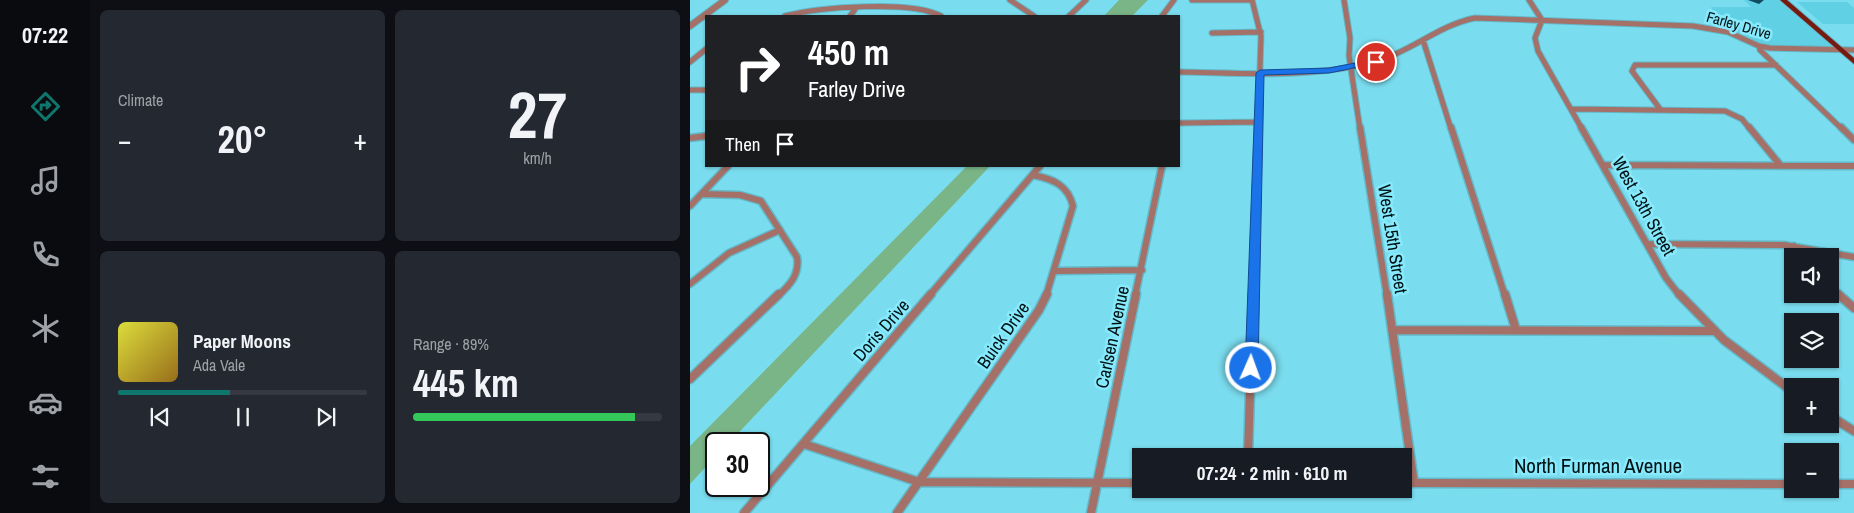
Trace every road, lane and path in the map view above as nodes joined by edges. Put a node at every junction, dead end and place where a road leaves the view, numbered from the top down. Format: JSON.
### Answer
{"nodes":[{"id":1,"x":725,"y":0,"type":"edge"},
{"id":2,"x":1010,"y":0,"type":"edge"},
{"id":3,"x":1086,"y":0,"type":"edge"},
{"id":4,"x":1174,"y":0,"type":"edge"},
{"id":5,"x":1192,"y":0,"type":"edge"},
{"id":6,"x":1252,"y":0,"type":"edge"},
{"id":7,"x":1344,"y":0,"type":"edge"},
{"id":8,"x":1529,"y":0,"type":"edge"},
{"id":9,"x":1783,"y":0,"type":"edge"},
{"id":10,"x":1791,"y":0,"type":"edge"},
{"id":11,"x":856,"y":8,"type":"junction"},
{"id":12,"x":789,"y":15,"type":"edge"},
{"id":13,"x":851,"y":15,"type":"edge"},
{"id":14,"x":939,"y":15,"type":"edge"},
{"id":15,"x":1032,"y":15,"type":"edge"},
{"id":16,"x":1070,"y":15,"type":"edge"},
{"id":17,"x":1163,"y":15,"type":"edge"},
{"id":18,"x":1542,"y":20,"type":"junction"},
{"id":19,"x":690,"y":26,"type":"edge"},
{"id":20,"x":1261,"y":32,"type":"junction"},
{"id":21,"x":1212,"y":33,"type":"dead end"},
{"id":22,"x":1423,"y":40,"type":"junction"},
{"id":23,"x":1759,"y":46,"type":"junction"},
{"id":24,"x":1838,"y":49,"type":"junction"},
{"id":25,"x":705,"y":50,"type":"edge"},
{"id":26,"x":1853,"y":51,"type":"edge"},
{"id":27,"x":690,"y":62,"type":"edge"},
{"id":28,"x":1854,"y":62,"type":"edge"},
{"id":29,"x":1776,"y":65,"type":"junction"},
{"id":30,"x":1351,"y":67,"type":"junction"},
{"id":31,"x":1180,"y":72,"type":"edge"},
{"id":32,"x":1260,"y":73,"type":"junction"},
{"id":33,"x":690,"y":90,"type":"edge"},
{"id":34,"x":705,"y":90,"type":"edge"},
{"id":35,"x":1571,"y":109,"type":"junction"},
{"id":36,"x":1660,"y":109,"type":"junction"},
{"id":37,"x":1259,"y":122,"type":"junction"},
{"id":38,"x":1180,"y":123,"type":"edge"},
{"id":39,"x":705,"y":136,"type":"edge"},
{"id":40,"x":690,"y":138,"type":"edge"},
{"id":41,"x":1854,"y":140,"type":"edge"},
{"id":42,"x":1602,"y":165,"type":"junction"},
{"id":43,"x":1782,"y":166,"type":"junction"},
{"id":44,"x":1854,"y":166,"type":"edge"},
{"id":45,"x":727,"y":167,"type":"edge"},
{"id":46,"x":1039,"y":167,"type":"edge"},
{"id":47,"x":1162,"y":167,"type":"edge"},
{"id":48,"x":1033,"y":175,"type":"junction"},
{"id":49,"x":702,"y":194,"type":"junction"},
{"id":50,"x":690,"y":206,"type":"edge"},
{"id":51,"x":780,"y":230,"type":"junction"},
{"id":52,"x":1647,"y":244,"type":"junction"},
{"id":53,"x":1794,"y":246,"type":"joint"},
{"id":54,"x":1854,"y":257,"type":"edge"},
{"id":55,"x":1055,"y":270,"type":"junction"},
{"id":56,"x":1142,"y":270,"type":"junction"},
{"id":57,"x":690,"y":284,"type":"edge"},
{"id":58,"x":1839,"y":296,"type":"edge"},
{"id":59,"x":1854,"y":308,"type":"edge"},
{"id":60,"x":1392,"y":330,"type":"junction"},
{"id":61,"x":1516,"y":330,"type":"junction"},
{"id":62,"x":1713,"y":331,"type":"junction"},
{"id":63,"x":690,"y":379,"type":"edge"},
{"id":64,"x":1784,"y":385,"type":"edge"},
{"id":65,"x":1839,"y":422,"type":"edge"},
{"id":66,"x":1854,"y":431,"type":"edge"},
{"id":67,"x":804,"y":444,"type":"junction"},
{"id":68,"x":1248,"y":448,"type":"edge"},
{"id":69,"x":1405,"y":448,"type":"edge"},
{"id":70,"x":919,"y":482,"type":"junction"},
{"id":71,"x":1096,"y":483,"type":"junction"},
{"id":72,"x":1132,"y":483,"type":"edge"},
{"id":73,"x":1412,"y":483,"type":"edge"},
{"id":74,"x":1784,"y":484,"type":"edge"},
{"id":75,"x":1839,"y":484,"type":"edge"},
{"id":76,"x":1854,"y":484,"type":"edge"},
{"id":77,"x":744,"y":513,"type":"edge"},
{"id":78,"x":898,"y":513,"type":"edge"},
{"id":79,"x":1091,"y":513,"type":"edge"}],
"edges":[{"from":1,"to":19,"type":"street"},
{"from":2,"to":15,"type":"street"},
{"from":3,"to":16,"type":"street"},
{"from":4,"to":17,"type":"street"},
{"from":5,"to":6,"type":"street"},
{"from":6,"to":20,"type":"street"},
{"from":7,"to":30,"type":"street","name":"West 15th Street"},
{"from":8,"to":18,"type":"street"},
{"from":9,"to":24,"type":"main road"},
{"from":10,"to":26,"type":"main road"},
{"from":11,"to":12,"type":"street"},
{"from":11,"to":13,"type":"street"},
{"from":11,"to":14,"type":"street"},
{"from":18,"to":22,"type":"street","name":"Farley Drive"},
{"from":18,"to":23,"type":"street","name":"Farley Drive"},
{"from":18,"to":35,"type":"street","name":"West 13th Street"},
{"from":20,"to":21,"type":"street"},
{"from":20,"to":32,"type":"street"},
{"from":22,"to":30,"type":"street","name":"Farley Drive"},
{"from":22,"to":61,"type":"street"},
{"from":23,"to":24,"type":"street","name":"Farley Drive"},
{"from":23,"to":29,"type":"street"},
{"from":24,"to":26,"type":"street","name":"Farley Drive"},
{"from":24,"to":28,"type":"main road"},
{"from":25,"to":27,"type":"street"},
{"from":29,"to":36,"type":"street"},
{"from":29,"to":41,"type":"street"},
{"from":30,"to":32,"type":"street","name":"Farley Drive"},
{"from":30,"to":60,"type":"street","name":"West 15th Street"},
{"from":31,"to":32,"type":"street","name":"Farley Drive"},
{"from":32,"to":37,"type":"street"},
{"from":33,"to":34,"type":"street"},
{"from":35,"to":36,"type":"street"},
{"from":35,"to":42,"type":"street","name":"West 13th Street"},
{"from":36,"to":43,"type":"street"},
{"from":37,"to":38,"type":"street"},
{"from":37,"to":68,"type":"street"},
{"from":39,"to":40,"type":"street"},
{"from":42,"to":43,"type":"street"},
{"from":42,"to":52,"type":"street","name":"West 13th Street"},
{"from":43,"to":44,"type":"street"},
{"from":45,"to":49,"type":"street"},
{"from":46,"to":48,"type":"street","name":"Doris Drive"},
{"from":47,"to":56,"type":"street","name":"Carlsen Avenue"},
{"from":48,"to":55,"type":"street","name":"Buick Drive"},
{"from":48,"to":67,"type":"street","name":"Doris Drive"},
{"from":49,"to":50,"type":"street"},
{"from":49,"to":51,"type":"street"},
{"from":51,"to":57,"type":"street"},
{"from":51,"to":63,"type":"street"},
{"from":52,"to":53,"type":"street"},
{"from":52,"to":62,"type":"street","name":"West 13th Street"},
{"from":53,"to":54,"type":"street"},
{"from":55,"to":56,"type":"street"},
{"from":55,"to":70,"type":"street","name":"Buick Drive"},
{"from":56,"to":71,"type":"street","name":"Carlsen Avenue"},
{"from":58,"to":59,"type":"street"},
{"from":60,"to":61,"type":"street"},
{"from":60,"to":69,"type":"street","name":"West 15th Street"},
{"from":61,"to":62,"type":"street"},
{"from":62,"to":64,"type":"street","name":"West 13th Street"},
{"from":65,"to":66,"type":"street"},
{"from":67,"to":70,"type":"street"},
{"from":67,"to":77,"type":"street","name":"Doris Drive"},
{"from":70,"to":71,"type":"street"},
{"from":70,"to":78,"type":"street","name":"Buick Drive"},
{"from":71,"to":72,"type":"street"},
{"from":71,"to":79,"type":"street","name":"Carlsen Avenue"},
{"from":73,"to":74,"type":"street","name":"North Furman Avenue"},
{"from":75,"to":76,"type":"street"}]}
